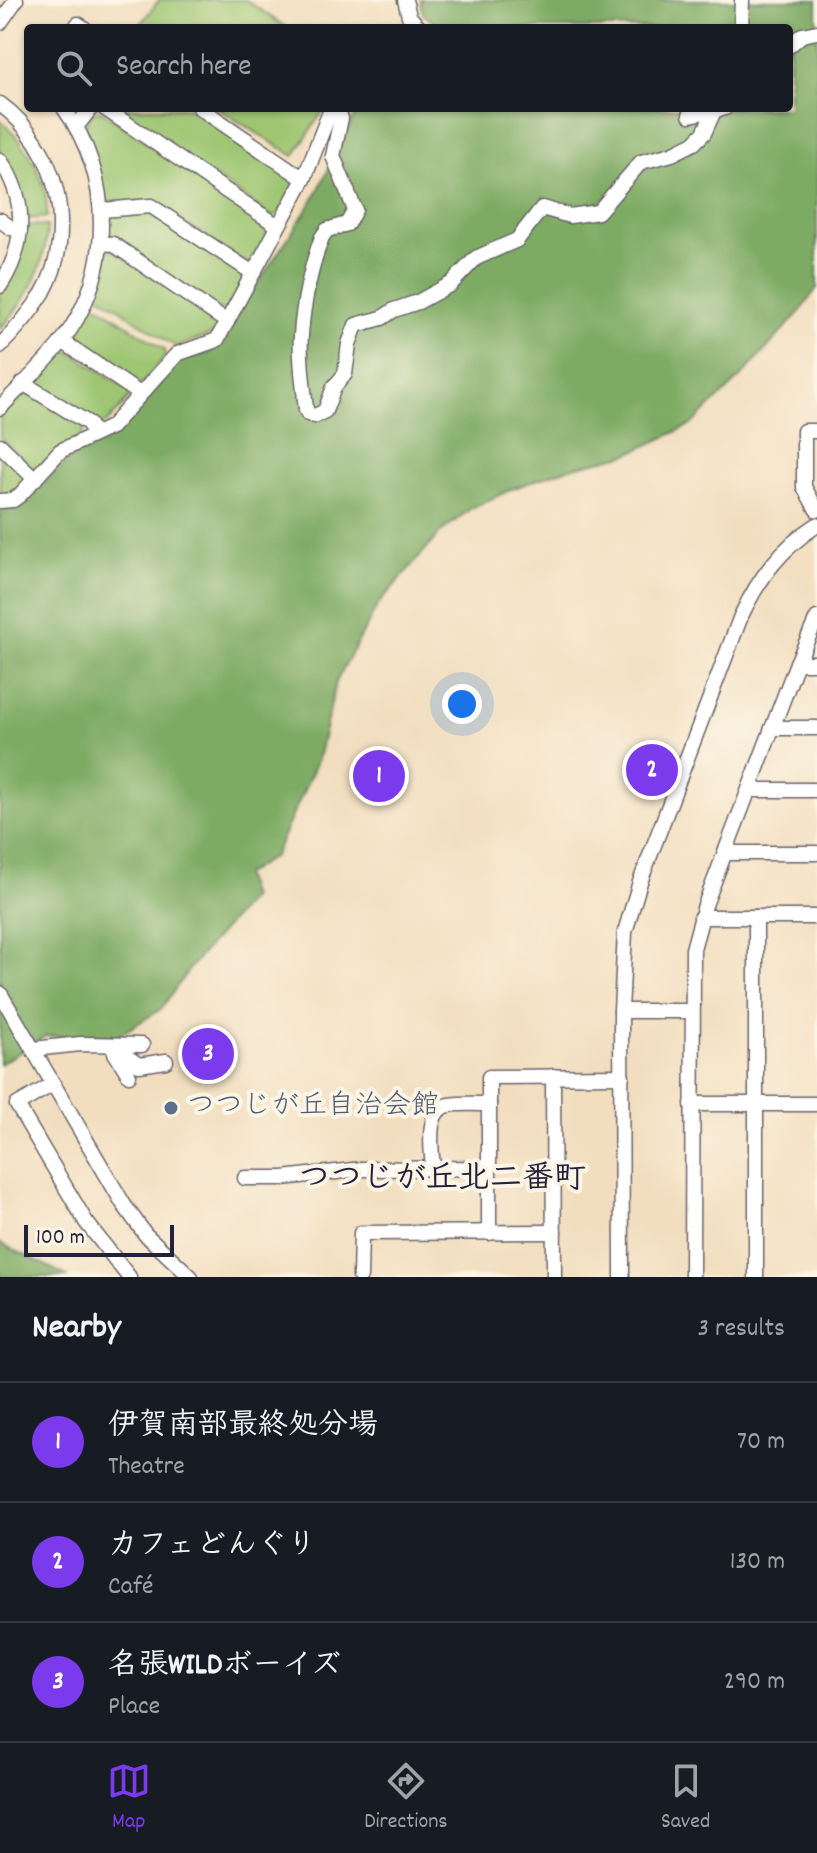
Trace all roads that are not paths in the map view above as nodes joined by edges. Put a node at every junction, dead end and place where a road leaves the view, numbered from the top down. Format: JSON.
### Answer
{"nodes":[{"id":1,"x":16,"y":0,"type":"edge"},
{"id":2,"x":405,"y":0,"type":"edge"},
{"id":3,"x":742,"y":0,"type":"edge"},
{"id":4,"x":0,"y":23,"type":"edge"},
{"id":5,"x":416,"y":24,"type":"edge"},
{"id":6,"x":741,"y":24,"type":"edge"},
{"id":7,"x":817,"y":32,"type":"edge"},
{"id":8,"x":793,"y":43,"type":"edge"},
{"id":9,"x":0,"y":104,"type":"edge"},
{"id":10,"x":67,"y":112,"type":"edge"},
{"id":11,"x":88,"y":112,"type":"edge"},
{"id":12,"x":110,"y":112,"type":"edge"},
{"id":13,"x":206,"y":112,"type":"edge"},
{"id":14,"x":331,"y":112,"type":"edge"},
{"id":15,"x":338,"y":112,"type":"edge"},
{"id":16,"x":705,"y":112,"type":"edge"},
{"id":17,"x":718,"y":112,"type":"edge"},
{"id":18,"x":690,"y":115,"type":"dead end"},
{"id":19,"x":76,"y":127,"type":"junction"},
{"id":20,"x":0,"y":160,"type":"edge"},
{"id":21,"x":304,"y":179,"type":"junction"},
{"id":22,"x":102,"y":210,"type":"junction"},
{"id":23,"x":0,"y":220,"type":"edge"},
{"id":24,"x":278,"y":226,"type":"junction"},
{"id":25,"x":20,"y":230,"type":"junction"},
{"id":26,"x":101,"y":243,"type":"junction"},
{"id":27,"x":253,"y":273,"type":"junction"},
{"id":28,"x":0,"y":286,"type":"edge"},
{"id":29,"x":227,"y":322,"type":"junction"},
{"id":30,"x":62,"y":341,"type":"junction"},
{"id":31,"x":0,"y":346,"type":"edge"},
{"id":32,"x":23,"y":383,"type":"junction"},
{"id":33,"x":140,"y":394,"type":"junction"},
{"id":34,"x":0,"y":408,"type":"edge"},
{"id":35,"x":817,"y":431,"type":"edge"},
{"id":36,"x":95,"y":434,"type":"junction"},
{"id":37,"x":0,"y":445,"type":"edge"},
{"id":38,"x":35,"y":479,"type":"junction"},
{"id":39,"x":0,"y":501,"type":"edge"},
{"id":40,"x":817,"y":510,"type":"edge"},
{"id":41,"x":817,"y":525,"type":"edge"},
{"id":42,"x":817,"y":618,"type":"edge"},
{"id":43,"x":797,"y":663,"type":"junction"},
{"id":44,"x":817,"y":663,"type":"edge"},
{"id":45,"x":772,"y":728,"type":"junction"},
{"id":46,"x":817,"y":728,"type":"edge"},
{"id":47,"x":749,"y":790,"type":"junction"},
{"id":48,"x":817,"y":790,"type":"edge"},
{"id":49,"x":725,"y":853,"type":"junction"},
{"id":50,"x":817,"y":853,"type":"edge"},
{"id":51,"x":701,"y":917,"type":"junction"},
{"id":52,"x":756,"y":917,"type":"junction"},
{"id":53,"x":817,"y":917,"type":"edge"},
{"id":54,"x":0,"y":993,"type":"edge"},
{"id":55,"x":621,"y":1011,"type":"junction"},
{"id":56,"x":691,"y":1011,"type":"junction"},
{"id":57,"x":142,"y":1045,"type":"dead end"},
{"id":58,"x":111,"y":1046,"type":"junction"},
{"id":59,"x":33,"y":1049,"type":"junction"},
{"id":60,"x":166,"y":1061,"type":"dead end"},
{"id":61,"x":129,"y":1075,"type":"dead end"},
{"id":62,"x":553,"y":1076,"type":"junction"},
{"id":63,"x":622,"y":1076,"type":"junction"},
{"id":64,"x":53,"y":1084,"type":"junction"},
{"id":65,"x":489,"y":1104,"type":"junction"},
{"id":66,"x":692,"y":1104,"type":"junction"},
{"id":67,"x":756,"y":1104,"type":"junction"},
{"id":68,"x":817,"y":1104,"type":"edge"},
{"id":69,"x":489,"y":1168,"type":"junction"},
{"id":70,"x":433,"y":1169,"type":"junction"},
{"id":71,"x":245,"y":1178,"type":"dead end"},
{"id":72,"x":554,"y":1232,"type":"junction"},
{"id":73,"x":489,"y":1233,"type":"junction"},
{"id":74,"x":129,"y":1277,"type":"edge"},
{"id":75,"x":191,"y":1277,"type":"edge"},
{"id":76,"x":360,"y":1277,"type":"edge"},
{"id":77,"x":554,"y":1277,"type":"edge"},
{"id":78,"x":622,"y":1277,"type":"edge"},
{"id":79,"x":692,"y":1277,"type":"edge"},
{"id":80,"x":756,"y":1277,"type":"edge"}],
"edges":[{"from":1,"to":4,"type":"street"},
{"from":2,"to":5,"type":"street"},
{"from":3,"to":6,"type":"street"},
{"from":7,"to":8,"type":"street"},
{"from":9,"to":31,"type":"street"},
{"from":10,"to":19,"type":"street"},
{"from":11,"to":19,"type":"street"},
{"from":12,"to":24,"type":"street"},
{"from":13,"to":21,"type":"street"},
{"from":14,"to":21,"type":"street"},
{"from":15,"to":17,"type":"street"},
{"from":16,"to":18,"type":"street"},
{"from":19,"to":22,"type":"street"},
{"from":20,"to":25,"type":"street"},
{"from":21,"to":24,"type":"street"},
{"from":22,"to":26,"type":"street"},
{"from":22,"to":27,"type":"street"},
{"from":23,"to":25,"type":"street"},
{"from":24,"to":27,"type":"street"},
{"from":25,"to":28,"type":"street"},
{"from":26,"to":29,"type":"street"},
{"from":26,"to":30,"type":"street"},
{"from":27,"to":29,"type":"street"},
{"from":29,"to":33,"type":"street"},
{"from":30,"to":32,"type":"street"},
{"from":30,"to":33,"type":"street"},
{"from":32,"to":34,"type":"street"},
{"from":32,"to":36,"type":"street"},
{"from":33,"to":36,"type":"street"},
{"from":35,"to":40,"type":"street"},
{"from":36,"to":38,"type":"street"},
{"from":37,"to":38,"type":"street"},
{"from":38,"to":39,"type":"street"},
{"from":41,"to":55,"type":"street"},
{"from":42,"to":43,"type":"street"},
{"from":43,"to":44,"type":"street"},
{"from":43,"to":45,"type":"street"},
{"from":45,"to":46,"type":"street"},
{"from":45,"to":47,"type":"street"},
{"from":47,"to":48,"type":"street"},
{"from":47,"to":49,"type":"street"},
{"from":49,"to":50,"type":"street"},
{"from":49,"to":51,"type":"street"},
{"from":51,"to":52,"type":"street"},
{"from":51,"to":56,"type":"street"},
{"from":52,"to":53,"type":"street"},
{"from":52,"to":67,"type":"street"},
{"from":54,"to":59,"type":"street"},
{"from":55,"to":56,"type":"street"},
{"from":55,"to":63,"type":"street"},
{"from":56,"to":66,"type":"street"},
{"from":57,"to":58,"type":"street"},
{"from":58,"to":59,"type":"street"},
{"from":58,"to":60,"type":"street"},
{"from":58,"to":61,"type":"street"},
{"from":59,"to":64,"type":"street"},
{"from":62,"to":63,"type":"street"},
{"from":62,"to":65,"type":"street"},
{"from":62,"to":72,"type":"street"},
{"from":63,"to":78,"type":"street"},
{"from":64,"to":74,"type":"street"},
{"from":64,"to":75,"type":"street"},
{"from":65,"to":69,"type":"street"},
{"from":65,"to":70,"type":"street"},
{"from":66,"to":67,"type":"street"},
{"from":66,"to":79,"type":"street"},
{"from":67,"to":68,"type":"street"},
{"from":67,"to":80,"type":"street"},
{"from":69,"to":70,"type":"street"},
{"from":69,"to":73,"type":"street"},
{"from":70,"to":71,"type":"street"},
{"from":72,"to":73,"type":"street"},
{"from":72,"to":77,"type":"street"},
{"from":73,"to":76,"type":"street"}]}
